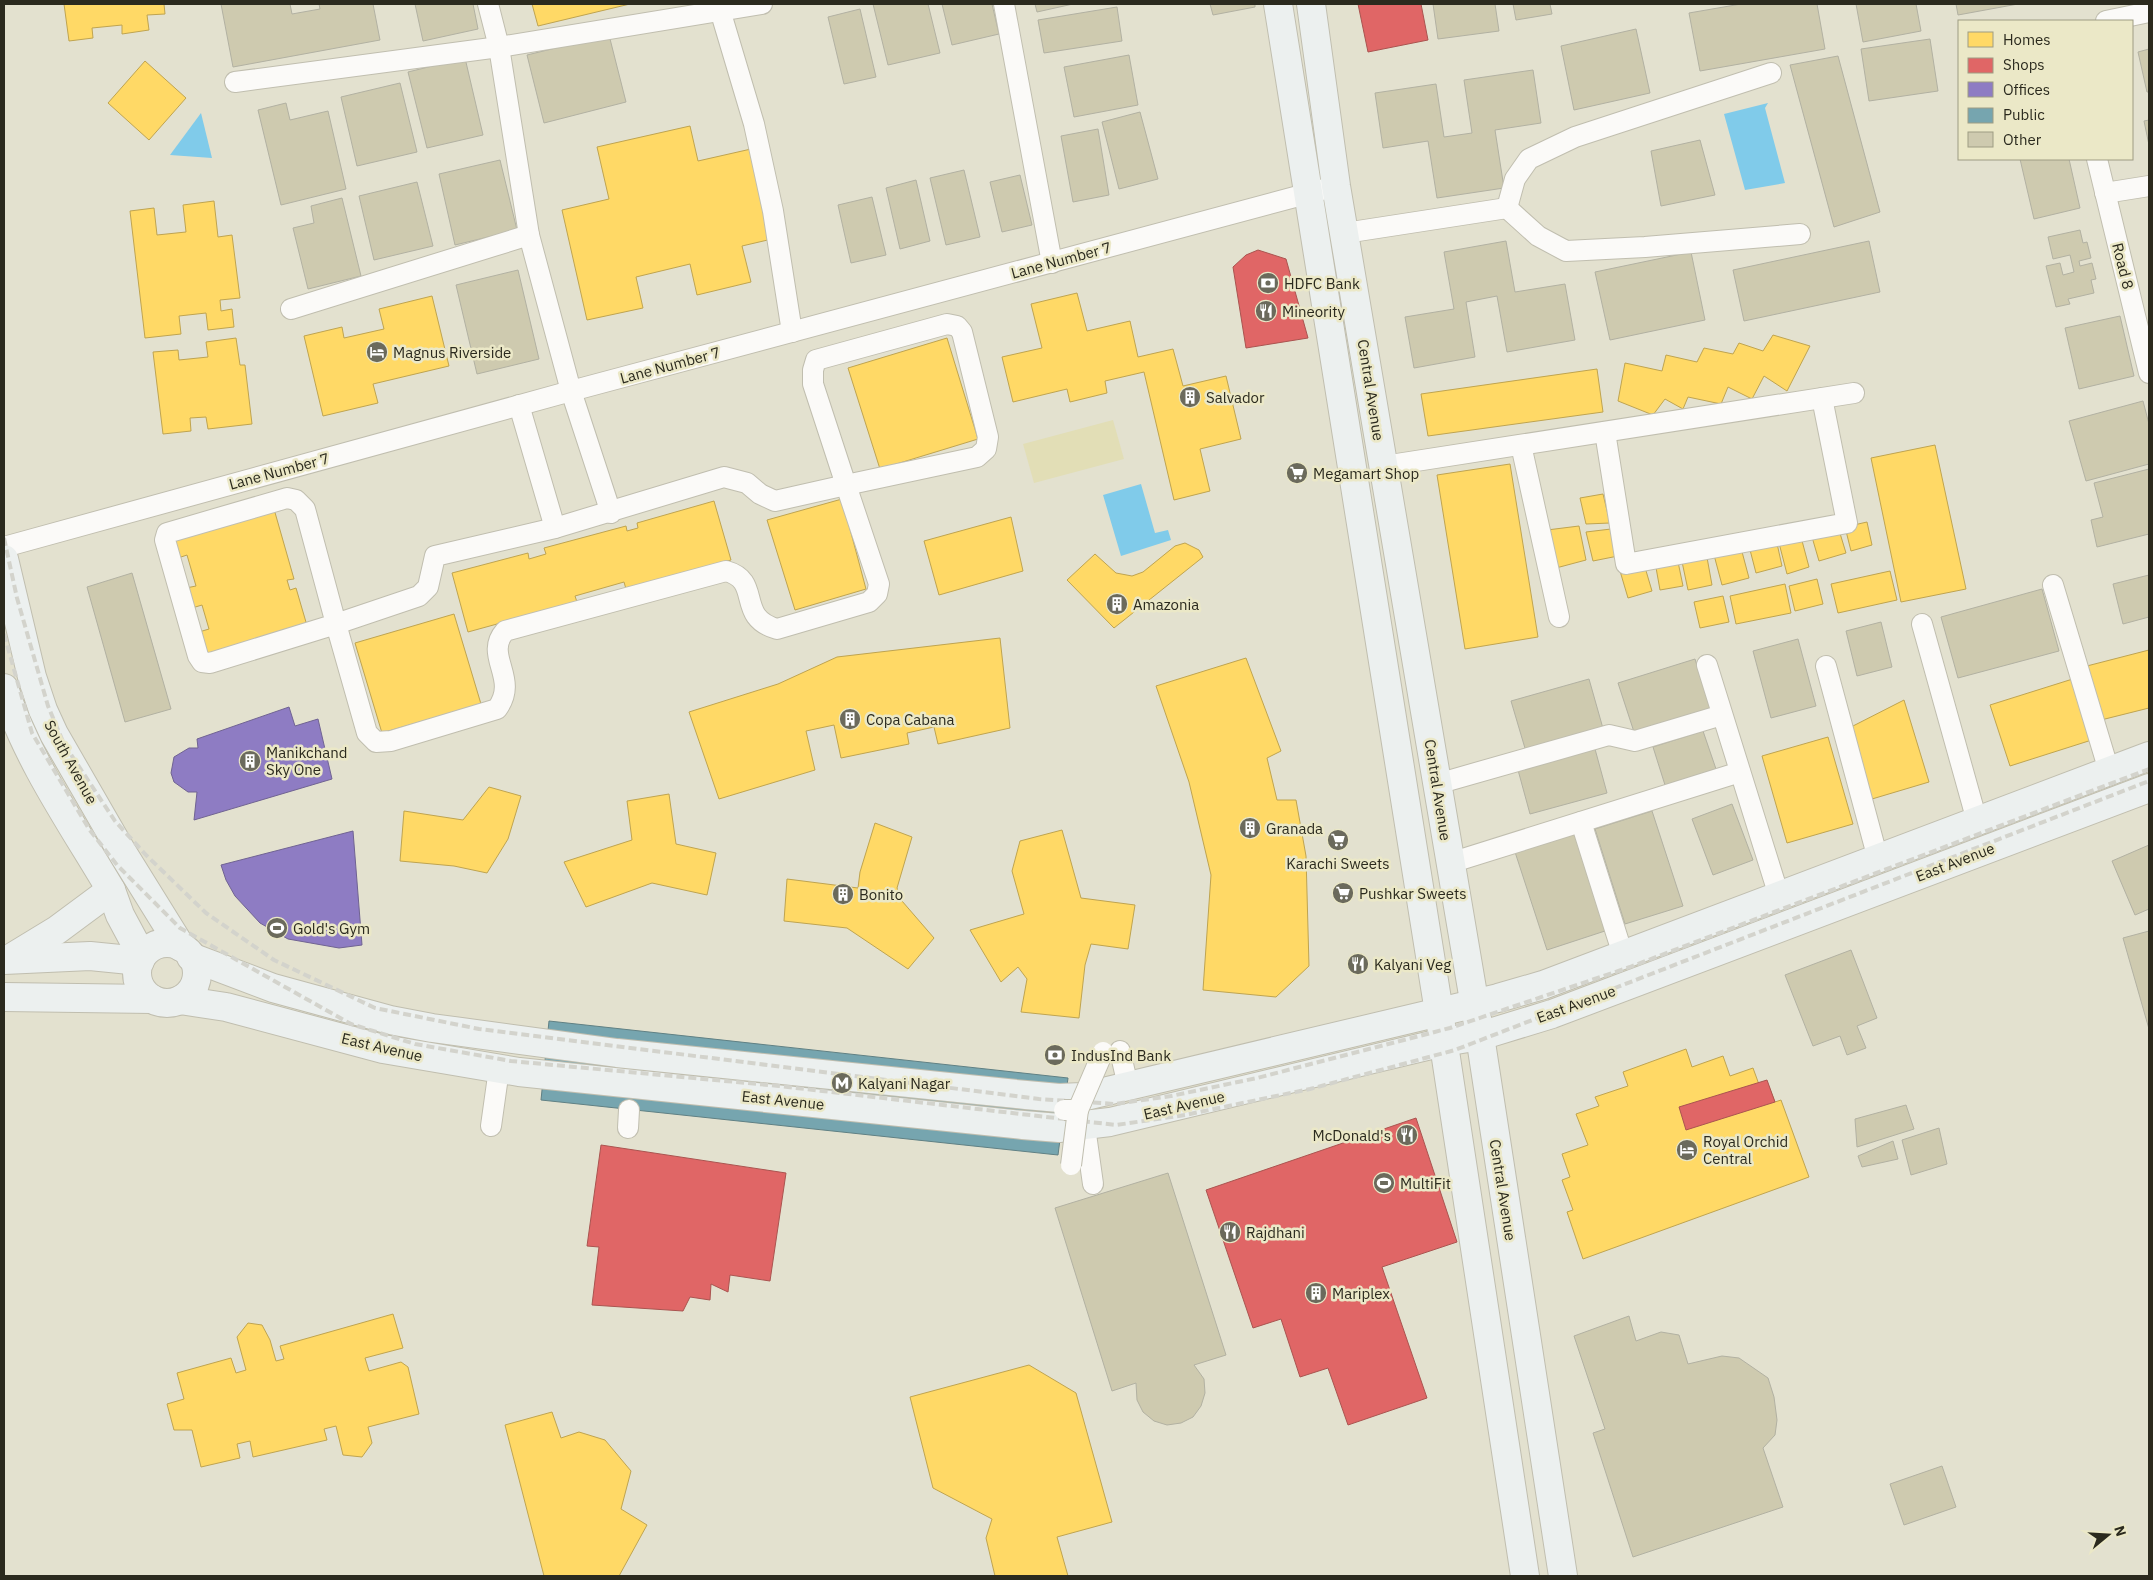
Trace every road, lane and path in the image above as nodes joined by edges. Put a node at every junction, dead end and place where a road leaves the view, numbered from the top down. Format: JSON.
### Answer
{"nodes":[{"id":1,"x":488,"y":4,"type":"edge"},
{"id":2,"x":762,"y":4,"type":"edge"},
{"id":3,"x":1004,"y":4,"type":"edge"},
{"id":4,"x":1278,"y":4,"type":"edge"},
{"id":5,"x":1311,"y":4,"type":"edge"},
{"id":6,"x":720,"y":10,"type":"junction"},
{"id":7,"x":2149,"y":12,"type":"edge"},
{"id":8,"x":2111,"y":20,"type":"edge"},
{"id":9,"x":499,"y":47,"type":"junction"},
{"id":10,"x":1771,"y":72,"type":"dead end"},
{"id":11,"x":235,"y":82,"type":"dead end"},
{"id":12,"x":2097,"y":160,"type":"edge"},
{"id":13,"x":1336,"y":186,"type":"junction"},
{"id":14,"x":2149,"y":186,"type":"edge"},
{"id":15,"x":1308,"y":193,"type":"junction"},
{"id":16,"x":2105,"y":193,"type":"junction"},
{"id":17,"x":1507,"y":208,"type":"junction"},
{"id":18,"x":1345,"y":233,"type":"junction"},
{"id":19,"x":1800,"y":234,"type":"dead end"},
{"id":20,"x":529,"y":236,"type":"junction"},
{"id":21,"x":1052,"y":263,"type":"junction"},
{"id":22,"x":291,"y":308,"type":"dead end"},
{"id":23,"x":792,"y":332,"type":"junction"},
{"id":24,"x":2149,"y":368,"type":"edge"},
{"id":25,"x":572,"y":391,"type":"junction"},
{"id":26,"x":1854,"y":393,"type":"dead end"},
{"id":27,"x":1822,"y":398,"type":"junction"},
{"id":28,"x":519,"y":405,"type":"junction"},
{"id":29,"x":1605,"y":432,"type":"junction"},
{"id":30,"x":1521,"y":445,"type":"junction"},
{"id":31,"x":1384,"y":466,"type":"junction"},
{"id":32,"x":846,"y":485,"type":"junction"},
{"id":33,"x":611,"y":513,"type":"junction"},
{"id":34,"x":555,"y":528,"type":"junction"},
{"id":35,"x":4,"y":547,"type":"edge"},
{"id":36,"x":4,"y":559,"type":"edge"},
{"id":37,"x":2053,"y":585,"type":"dead end"},
{"id":38,"x":1559,"y":617,"type":"dead end"},
{"id":39,"x":336,"y":624,"type":"junction"},
{"id":40,"x":1922,"y":624,"type":"dead end"},
{"id":41,"x":1707,"y":665,"type":"dead end"},
{"id":42,"x":1826,"y":666,"type":"dead end"},
{"id":43,"x":4,"y":688,"type":"edge"},
{"id":44,"x":1722,"y":715,"type":"junction"},
{"id":45,"x":2149,"y":756,"type":"edge"},
{"id":46,"x":2109,"y":771,"type":"junction"},
{"id":47,"x":1740,"y":772,"type":"junction"},
{"id":48,"x":1437,"y":784,"type":"junction"},
{"id":49,"x":2149,"y":788,"type":"edge"},
{"id":50,"x":1977,"y":821,"type":"junction"},
{"id":51,"x":1581,"y":822,"type":"junction"},
{"id":52,"x":1878,"y":859,"type":"junction"},
{"id":53,"x":1450,"y":863,"type":"junction"},
{"id":54,"x":111,"y":890,"type":"junction"},
{"id":55,"x":1779,"y":896,"type":"junction"},
{"id":56,"x":186,"y":952,"type":"junction"},
{"id":57,"x":1623,"y":955,"type":"junction"},
{"id":58,"x":141,"y":958,"type":"junction"},
{"id":59,"x":6,"y":960,"type":"edge"},
{"id":60,"x":4,"y":997,"type":"edge"},
{"id":61,"x":152,"y":999,"type":"junction"},
{"id":62,"x":180,"y":1000,"type":"junction"},
{"id":63,"x":1473,"y":1004,"type":"junction"},
{"id":64,"x":1439,"y":1012,"type":"junction"},
{"id":65,"x":1480,"y":1036,"type":"junction"},
{"id":66,"x":1444,"y":1042,"type":"junction"},
{"id":67,"x":1099,"y":1045,"type":"dead end"},
{"id":68,"x":1120,"y":1050,"type":"dead end"},
{"id":69,"x":499,"y":1069,"type":"junction"},
{"id":70,"x":1128,"y":1086,"type":"junction"},
{"id":71,"x":1076,"y":1116,"type":"junction"},
{"id":72,"x":491,"y":1126,"type":"dead end"},
{"id":73,"x":1088,"y":1170,"type":"dead end"},
{"id":74,"x":1525,"y":1576,"type":"edge"},
{"id":75,"x":1563,"y":1576,"type":"edge"}],
"edges":[{"from":1,"to":9,"type":"street"},
{"from":2,"to":6,"type":"street"},
{"from":3,"to":21,"type":"street"},
{"from":4,"to":15,"type":"main road","name":"Central Avenue"},
{"from":5,"to":13,"type":"main road","name":"Central Avenue"},
{"from":6,"to":9,"type":"street"},
{"from":6,"to":23,"type":"street"},
{"from":7,"to":8,"type":"street"},
{"from":9,"to":11,"type":"street"},
{"from":9,"to":20,"type":"street"},
{"from":10,"to":17,"type":"street"},
{"from":12,"to":16,"type":"street","name":"Road 8"},
{"from":13,"to":15,"type":"street","name":"Lane Number 7"},
{"from":13,"to":18,"type":"main road","name":"Central Avenue"},
{"from":14,"to":16,"type":"street"},
{"from":15,"to":21,"type":"street","name":"Lane Number 7"},
{"from":15,"to":64,"type":"main road","name":"Central Avenue"},
{"from":16,"to":24,"type":"street","name":"Road 8"},
{"from":17,"to":18,"type":"street"},
{"from":17,"to":19,"type":"street"},
{"from":18,"to":31,"type":"main road","name":"Central Avenue"},
{"from":20,"to":22,"type":"street"},
{"from":20,"to":25,"type":"street"},
{"from":21,"to":23,"type":"street","name":"Lane Number 7"},
{"from":23,"to":25,"type":"street","name":"Lane Number 7"},
{"from":25,"to":28,"type":"street","name":"Lane Number 7"},
{"from":25,"to":33,"type":"street"},
{"from":26,"to":27,"type":"street"},
{"from":27,"to":29,"type":"street"},
{"from":27,"to":29,"type":"street"},
{"from":28,"to":34,"type":"street"},
{"from":28,"to":35,"type":"street","name":"Lane Number 7"},
{"from":29,"to":30,"type":"street"},
{"from":30,"to":31,"type":"street"},
{"from":30,"to":38,"type":"street"},
{"from":31,"to":48,"type":"main road","name":"Central Avenue"},
{"from":32,"to":32,"type":"street"},
{"from":32,"to":33,"type":"street"},
{"from":32,"to":39,"type":"street"},
{"from":33,"to":34,"type":"street"},
{"from":34,"to":39,"type":"street"},
{"from":36,"to":56,"type":"main road","name":"South Avenue"},
{"from":37,"to":46,"type":"street"},
{"from":39,"to":39,"type":"street"},
{"from":40,"to":50,"type":"street"},
{"from":41,"to":44,"type":"street"},
{"from":42,"to":52,"type":"street"},
{"from":43,"to":54,"type":"main road","name":"South Avenue"},
{"from":44,"to":47,"type":"street"},
{"from":44,"to":48,"type":"street"},
{"from":45,"to":46,"type":"main road","name":"East Avenue"},
{"from":46,"to":50,"type":"main road","name":"East Avenue"},
{"from":47,"to":51,"type":"street"},
{"from":47,"to":55,"type":"street"},
{"from":48,"to":53,"type":"main road","name":"Central Avenue"},
{"from":49,"to":65,"type":"main road","name":"East Avenue"},
{"from":50,"to":52,"type":"main road","name":"East Avenue"},
{"from":51,"to":53,"type":"street"},
{"from":51,"to":57,"type":"street"},
{"from":52,"to":55,"type":"main road","name":"East Avenue"},
{"from":53,"to":63,"type":"main road","name":"Central Avenue"},
{"from":54,"to":58,"type":"main road","name":"South Avenue"},
{"from":54,"to":59,"type":"main road"},
{"from":55,"to":57,"type":"main road","name":"East Avenue"},
{"from":56,"to":58,"type":"main road"},
{"from":56,"to":62,"type":"main road"},
{"from":56,"to":70,"type":"main road","name":"East Avenue"},
{"from":57,"to":63,"type":"main road","name":"East Avenue"},
{"from":58,"to":59,"type":"main road"},
{"from":58,"to":61,"type":"main road"},
{"from":60,"to":61,"type":"main road"},
{"from":61,"to":62,"type":"main road"},
{"from":62,"to":69,"type":"main road","name":"East Avenue"},
{"from":63,"to":64,"type":"main road","name":"East Avenue"},
{"from":63,"to":65,"type":"main road","name":"Central Avenue"},
{"from":64,"to":66,"type":"main road","name":"Central Avenue"},
{"from":64,"to":70,"type":"main road","name":"East Avenue"},
{"from":65,"to":66,"type":"main road","name":"East Avenue"},
{"from":65,"to":75,"type":"main road","name":"Central Avenue"},
{"from":66,"to":71,"type":"main road","name":"East Avenue"},
{"from":66,"to":74,"type":"main road","name":"Central Avenue"},
{"from":67,"to":71,"type":"street","bridge":true},
{"from":68,"to":70,"type":"street"},
{"from":69,"to":71,"type":"main road","name":"East Avenue"},
{"from":69,"to":72,"type":"street"},
{"from":71,"to":73,"type":"street","bridge":true}]}
